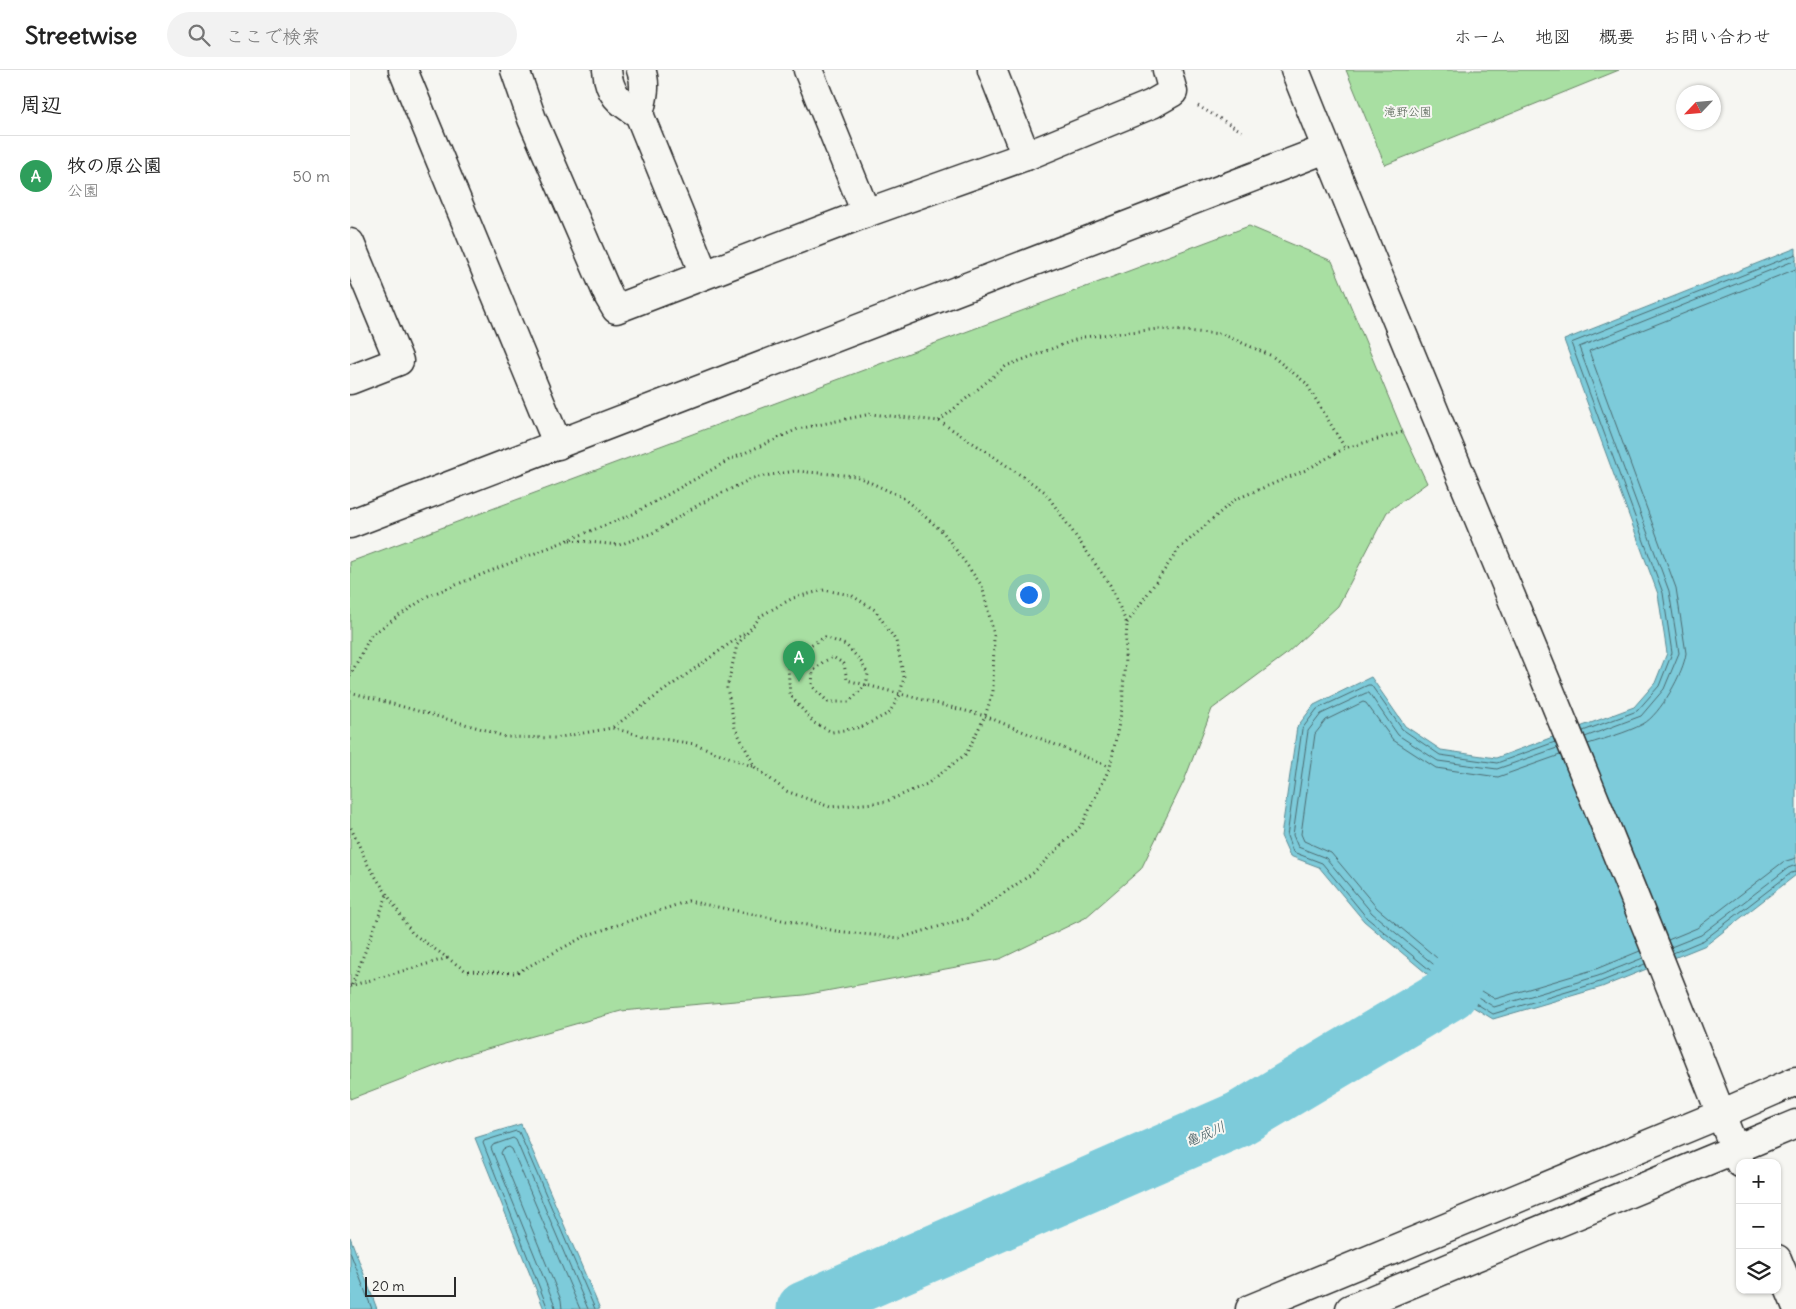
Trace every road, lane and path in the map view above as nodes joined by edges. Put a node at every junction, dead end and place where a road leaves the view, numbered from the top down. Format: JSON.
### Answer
{"nodes":[{"id":1,"x":403,"y":70,"type":"edge"},
{"id":2,"x":515,"y":70,"type":"edge"},
{"id":3,"x":607,"y":70,"type":"edge"},
{"id":4,"x":641,"y":70,"type":"edge"},
{"id":5,"x":808,"y":70,"type":"edge"},
{"id":6,"x":992,"y":70,"type":"edge"},
{"id":7,"x":1294,"y":70,"type":"edge"},
{"id":8,"x":1170,"y":81,"type":"edge"},
{"id":9,"x":639,"y":114,"type":"junction"},
{"id":10,"x":1245,"y":133,"type":"dead end"},
{"id":11,"x":1326,"y":149,"type":"junction"},
{"id":12,"x":1026,"y":156,"type":"junction"},
{"id":13,"x":866,"y":213,"type":"junction"},
{"id":14,"x":350,"y":243,"type":"edge"},
{"id":15,"x":704,"y":274,"type":"junction"},
{"id":16,"x":350,"y":380,"type":"edge"},
{"id":17,"x":939,"y":421,"type":"junction"},
{"id":18,"x":1403,"y":432,"type":"dead end"},
{"id":19,"x":558,"y":445,"type":"junction"},
{"id":20,"x":1345,"y":448,"type":"junction"},
{"id":21,"x":350,"y":524,"type":"edge"},
{"id":22,"x":570,"y":540,"type":"junction"},
{"id":23,"x":1127,"y":624,"type":"junction"},
{"id":24,"x":750,"y":628,"type":"junction"},
{"id":25,"x":351,"y":674,"type":"edge"},
{"id":26,"x":866,"y":685,"type":"junction"},
{"id":27,"x":350,"y":692,"type":"edge"},
{"id":28,"x":900,"y":695,"type":"junction"},
{"id":29,"x":986,"y":716,"type":"junction"},
{"id":30,"x":612,"y":728,"type":"junction"},
{"id":31,"x":755,"y":767,"type":"junction"},
{"id":32,"x":1110,"y":767,"type":"junction"},
{"id":33,"x":350,"y":826,"type":"edge"},
{"id":34,"x":387,"y":894,"type":"junction"},
{"id":35,"x":448,"y":958,"type":"junction"},
{"id":36,"x":351,"y":986,"type":"edge"},
{"id":37,"x":1796,"y":1081,"type":"edge"},
{"id":38,"x":1721,"y":1114,"type":"junction"},
{"id":39,"x":1796,"y":1124,"type":"edge"},
{"id":40,"x":1738,"y":1157,"type":"edge"},
{"id":41,"x":1781,"y":1269,"type":"edge"},
{"id":42,"x":1796,"y":1305,"type":"edge"},
{"id":43,"x":1250,"y":1309,"type":"edge"},
{"id":44,"x":1350,"y":1309,"type":"edge"}],
"edges":[{"from":1,"to":19,"type":"street"},
{"from":2,"to":15,"type":"street"},
{"from":3,"to":9,"type":"street"},
{"from":4,"to":9,"type":"street"},
{"from":5,"to":13,"type":"street"},
{"from":6,"to":12,"type":"street"},
{"from":7,"to":11,"type":"street"},
{"from":8,"to":10,"type":"path"},
{"from":8,"to":12,"type":"street"},
{"from":9,"to":15,"type":"street"},
{"from":11,"to":19,"type":"street"},
{"from":11,"to":38,"type":"street"},
{"from":12,"to":13,"type":"street"},
{"from":13,"to":15,"type":"street"},
{"from":14,"to":16,"type":"street"},
{"from":17,"to":20,"type":"path"},
{"from":17,"to":22,"type":"path"},
{"from":17,"to":23,"type":"path"},
{"from":18,"to":20,"type":"path"},
{"from":19,"to":21,"type":"street"},
{"from":20,"to":23,"type":"path"},
{"from":22,"to":25,"type":"path"},
{"from":22,"to":29,"type":"path"},
{"from":23,"to":32,"type":"path"},
{"from":24,"to":28,"type":"path"},
{"from":24,"to":30,"type":"path"},
{"from":24,"to":31,"type":"path"},
{"from":26,"to":26,"type":"path"},
{"from":26,"to":28,"type":"path"},
{"from":26,"to":28,"type":"path"},
{"from":27,"to":30,"type":"path"},
{"from":28,"to":29,"type":"path"},
{"from":29,"to":31,"type":"path"},
{"from":29,"to":32,"type":"path"},
{"from":30,"to":31,"type":"path"},
{"from":32,"to":35,"type":"path"},
{"from":33,"to":34,"type":"path"},
{"from":34,"to":35,"type":"path"},
{"from":34,"to":36,"type":"path"},
{"from":35,"to":36,"type":"path"},
{"from":37,"to":38,"type":"street"},
{"from":38,"to":40,"type":"street"},
{"from":38,"to":43,"type":"street"},
{"from":39,"to":40,"type":"street"},
{"from":40,"to":44,"type":"street"},
{"from":41,"to":42,"type":"street"}]}
